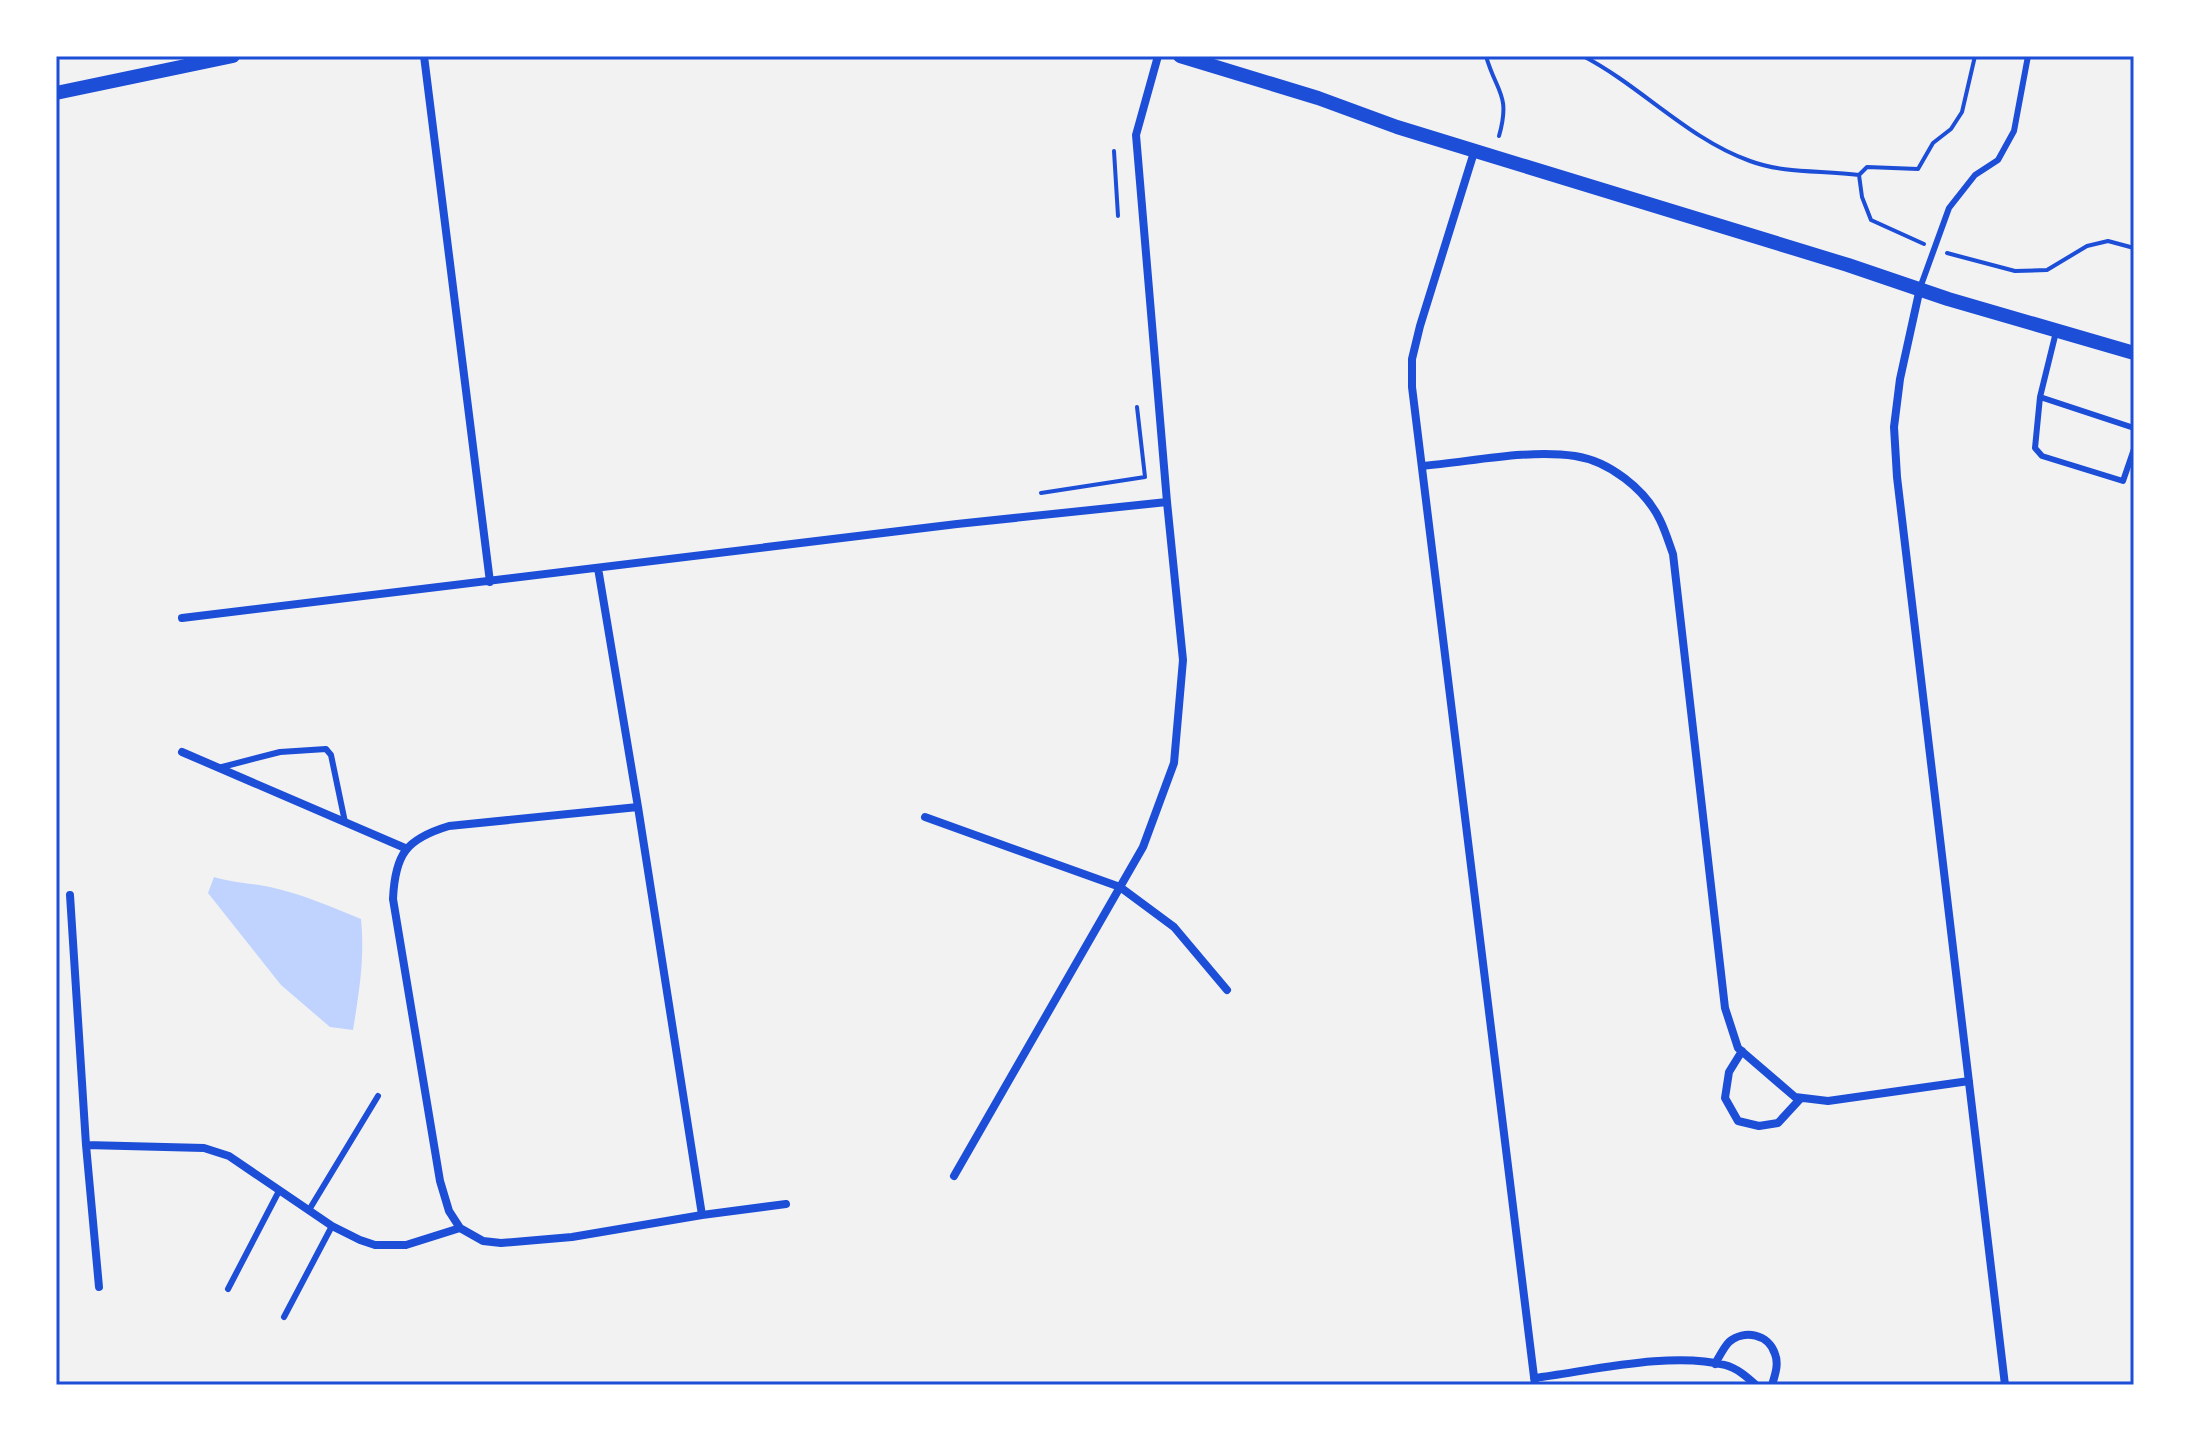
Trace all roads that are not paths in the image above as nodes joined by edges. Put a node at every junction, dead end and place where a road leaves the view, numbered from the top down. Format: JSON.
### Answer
{"nodes":[{"id":1,"x":233,"y":56,"type":"edge"},
{"id":2,"x":424,"y":56,"type":"edge"},
{"id":3,"x":1158,"y":56,"type":"edge"},
{"id":4,"x":1180,"y":56,"type":"edge"},
{"id":5,"x":2028,"y":56,"type":"edge"},
{"id":6,"x":56,"y":93,"type":"edge"},
{"id":7,"x":1475,"y":149,"type":"junction"},
{"id":8,"x":1920,"y":288,"type":"junction"},
{"id":9,"x":2056,"y":332,"type":"junction"},
{"id":10,"x":2134,"y":353,"type":"edge"},
{"id":11,"x":2040,"y":397,"type":"junction"},
{"id":12,"x":2134,"y":428,"type":"edge"},
{"id":13,"x":2134,"y":449,"type":"edge"},
{"id":14,"x":1422,"y":466,"type":"junction"},
{"id":15,"x":1167,"y":502,"type":"junction"},
{"id":16,"x":598,"y":568,"type":"junction"},
{"id":17,"x":490,"y":582,"type":"junction"},
{"id":18,"x":182,"y":618,"type":"dead end"},
{"id":19,"x":182,"y":752,"type":"dead end"},
{"id":20,"x":218,"y":768,"type":"junction"},
{"id":21,"x":638,"y":807,"type":"junction"},
{"id":22,"x":925,"y":817,"type":"dead end"},
{"id":23,"x":345,"y":822,"type":"junction"},
{"id":24,"x":405,"y":848,"type":"junction"},
{"id":25,"x":1120,"y":887,"type":"junction"},
{"id":26,"x":70,"y":895,"type":"dead end"},
{"id":27,"x":1227,"y":990,"type":"dead end"},
{"id":28,"x":1742,"y":1051,"type":"junction"},
{"id":29,"x":1969,"y":1081,"type":"junction"},
{"id":30,"x":378,"y":1096,"type":"dead end"},
{"id":31,"x":1801,"y":1098,"type":"junction"},
{"id":32,"x":86,"y":1145,"type":"junction"},
{"id":33,"x":954,"y":1176,"type":"dead end"},
{"id":34,"x":279,"y":1191,"type":"junction"},
{"id":35,"x":786,"y":1204,"type":"dead end"},
{"id":36,"x":309,"y":1210,"type":"junction"},
{"id":37,"x":702,"y":1215,"type":"junction"},
{"id":38,"x":332,"y":1226,"type":"junction"},
{"id":39,"x":460,"y":1228,"type":"junction"},
{"id":40,"x":99,"y":1287,"type":"dead end"},
{"id":41,"x":228,"y":1289,"type":"dead end"},
{"id":42,"x":284,"y":1317,"type":"dead end"},
{"id":43,"x":1715,"y":1364,"type":"junction"},
{"id":44,"x":1535,"y":1382,"type":"edge"},
{"id":45,"x":1756,"y":1385,"type":"edge"},
{"id":46,"x":1772,"y":1385,"type":"edge"},
{"id":47,"x":2005,"y":1385,"type":"edge"}],
"edges":[{"from":1,"to":6,"type":"street"},
{"from":2,"to":17,"type":"street"},
{"from":3,"to":15,"type":"street"},
{"from":4,"to":7,"type":"street"},
{"from":5,"to":8,"type":"lane"},
{"from":7,"to":8,"type":"street"},
{"from":7,"to":14,"type":"street"},
{"from":8,"to":9,"type":"street"},
{"from":8,"to":29,"type":"street"},
{"from":9,"to":10,"type":"street"},
{"from":9,"to":11,"type":"lane"},
{"from":11,"to":12,"type":"lane"},
{"from":11,"to":13,"type":"lane"},
{"from":14,"to":28,"type":"street"},
{"from":14,"to":44,"type":"street"},
{"from":15,"to":16,"type":"street"},
{"from":15,"to":25,"type":"street"},
{"from":16,"to":17,"type":"street"},
{"from":16,"to":21,"type":"street"},
{"from":17,"to":18,"type":"street"},
{"from":19,"to":20,"type":"street"},
{"from":20,"to":23,"type":"street"},
{"from":20,"to":23,"type":"lane"},
{"from":21,"to":24,"type":"street"},
{"from":21,"to":37,"type":"street"},
{"from":22,"to":25,"type":"street"},
{"from":23,"to":24,"type":"street"},
{"from":24,"to":39,"type":"street"},
{"from":25,"to":27,"type":"street"},
{"from":25,"to":33,"type":"street"},
{"from":26,"to":32,"type":"street"},
{"from":28,"to":31,"type":"street"},
{"from":28,"to":31,"type":"street"},
{"from":29,"to":31,"type":"street"},
{"from":29,"to":47,"type":"street"},
{"from":30,"to":36,"type":"lane"},
{"from":32,"to":34,"type":"street"},
{"from":32,"to":40,"type":"street"},
{"from":34,"to":36,"type":"street"},
{"from":34,"to":41,"type":"lane"},
{"from":35,"to":37,"type":"street"},
{"from":36,"to":38,"type":"street"},
{"from":37,"to":39,"type":"street"},
{"from":38,"to":39,"type":"street"},
{"from":38,"to":42,"type":"lane"},
{"from":43,"to":44,"type":"street"},
{"from":43,"to":45,"type":"street"},
{"from":43,"to":46,"type":"street"}]}
